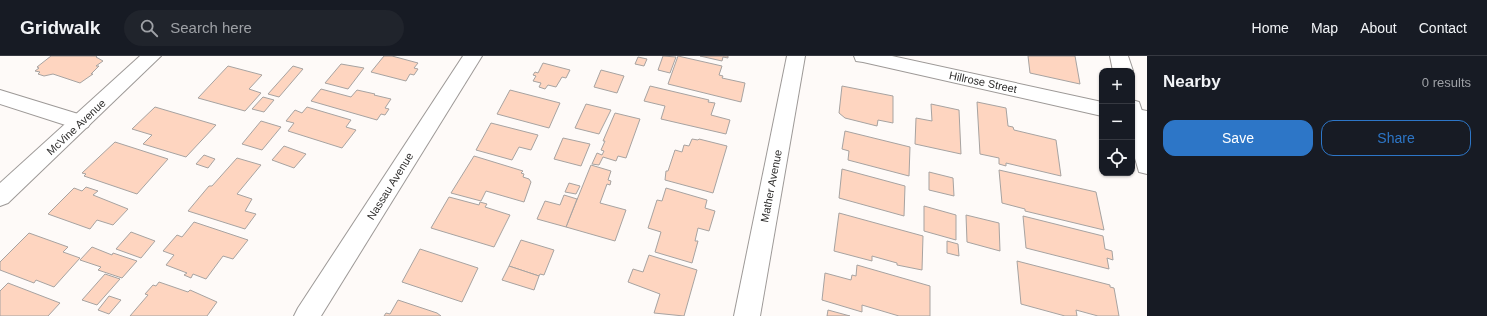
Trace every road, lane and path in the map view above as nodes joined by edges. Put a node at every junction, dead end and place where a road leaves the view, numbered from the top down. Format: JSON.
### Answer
{"nodes":[{"id":1,"x":152,"y":56,"type":"edge"},
{"id":2,"x":473,"y":56,"type":"edge"},
{"id":3,"x":796,"y":56,"type":"edge"},
{"id":4,"x":863,"y":56,"type":"edge"},
{"id":5,"x":1119,"y":56,"type":"edge"},
{"id":6,"x":1122,"y":68,"type":"edge"},
{"id":7,"x":0,"y":97,"type":"edge"},
{"id":8,"x":1099,"y":108,"type":"edge"},
{"id":9,"x":1136,"y":114,"type":"edge"},
{"id":10,"x":81,"y":122,"type":"junction"},
{"id":11,"x":1147,"y":166,"type":"edge"},
{"id":12,"x":0,"y":197,"type":"edge"},
{"id":13,"x":308,"y":316,"type":"edge"},
{"id":14,"x":747,"y":316,"type":"edge"}],
"edges":[{"from":1,"to":10,"type":"street","name":"McVine Avenue"},
{"from":2,"to":13,"type":"street","name":"Nassau Avenue"},
{"from":3,"to":14,"type":"street","name":"Mather Avenue"},
{"from":4,"to":8,"type":"street","name":"Hillrose Street"},
{"from":5,"to":6,"type":"street"},
{"from":7,"to":10,"type":"street"},
{"from":9,"to":11,"type":"street"},
{"from":10,"to":12,"type":"street","name":"McVine Avenue"}]}
